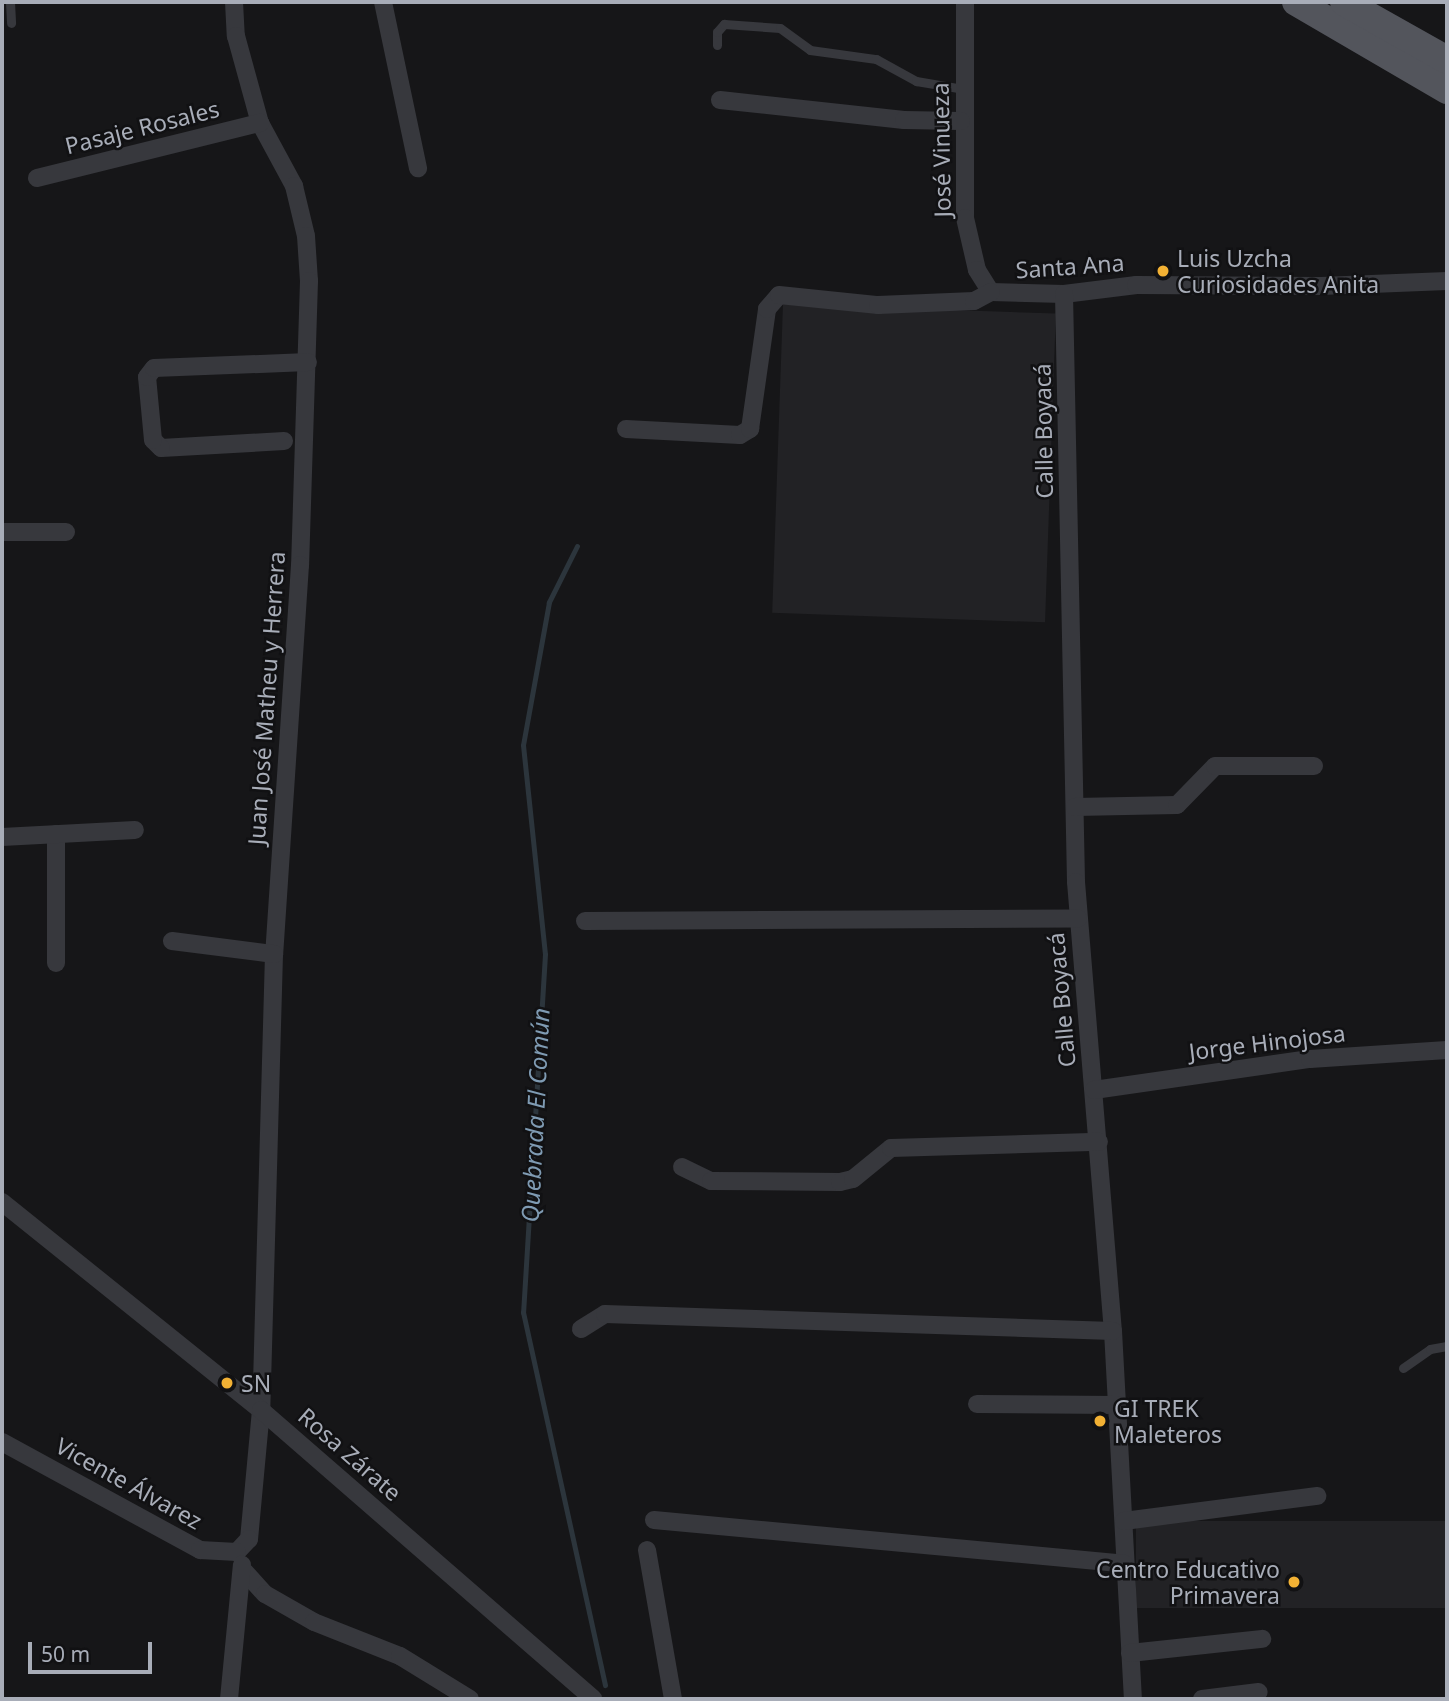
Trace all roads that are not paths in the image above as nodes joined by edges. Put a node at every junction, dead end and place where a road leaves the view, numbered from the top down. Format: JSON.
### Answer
{"nodes":[{"id":1,"x":10,"y":2,"type":"edge"},
{"id":2,"x":234,"y":2,"type":"edge"},
{"id":3,"x":383,"y":2,"type":"edge"},
{"id":4,"x":965,"y":2,"type":"edge"},
{"id":5,"x":1296,"y":2,"type":"edge"},
{"id":6,"x":1345,"y":2,"type":"edge"},
{"id":7,"x":11,"y":23,"type":"dead end"},
{"id":8,"x":717,"y":45,"type":"dead end"},
{"id":9,"x":1447,"y":60,"type":"edge"},
{"id":10,"x":964,"y":89,"type":"junction"},
{"id":11,"x":1447,"y":90,"type":"edge"},
{"id":12,"x":720,"y":100,"type":"dead end"},
{"id":13,"x":961,"y":121,"type":"junction"},
{"id":14,"x":260,"y":123,"type":"junction"},
{"id":15,"x":418,"y":168,"type":"dead end"},
{"id":16,"x":37,"y":178,"type":"dead end"},
{"id":17,"x":1447,"y":281,"type":"edge"},
{"id":18,"x":991,"y":292,"type":"junction"},
{"id":19,"x":1065,"y":295,"type":"junction"},
{"id":20,"x":308,"y":362,"type":"junction"},
{"id":21,"x":626,"y":429,"type":"dead end"},
{"id":22,"x":284,"y":441,"type":"dead end"},
{"id":23,"x":2,"y":532,"type":"edge"},
{"id":24,"x":66,"y":532,"type":"dead end"},
{"id":25,"x":1314,"y":766,"type":"dead end"},
{"id":26,"x":1075,"y":807,"type":"junction"},
{"id":27,"x":135,"y":830,"type":"dead end"},
{"id":28,"x":56,"y":834,"type":"junction"},
{"id":29,"x":2,"y":837,"type":"edge"},
{"id":30,"x":1078,"y":918,"type":"junction"},
{"id":31,"x":585,"y":921,"type":"dead end"},
{"id":32,"x":172,"y":941,"type":"dead end"},
{"id":33,"x":274,"y":954,"type":"junction"},
{"id":34,"x":56,"y":963,"type":"dead end"},
{"id":35,"x":1447,"y":1050,"type":"edge"},
{"id":36,"x":1094,"y":1090,"type":"junction"},
{"id":37,"x":1099,"y":1142,"type":"junction"},
{"id":38,"x":682,"y":1167,"type":"dead end"},
{"id":39,"x":2,"y":1202,"type":"edge"},
{"id":40,"x":581,"y":1329,"type":"dead end"},
{"id":41,"x":1113,"y":1331,"type":"junction"},
{"id":42,"x":1447,"y":1346,"type":"edge"},
{"id":43,"x":1403,"y":1368,"type":"dead end"},
{"id":44,"x":977,"y":1404,"type":"dead end"},
{"id":45,"x":1117,"y":1405,"type":"junction"},
{"id":46,"x":261,"y":1410,"type":"junction"},
{"id":47,"x":2,"y":1442,"type":"edge"},
{"id":48,"x":1317,"y":1496,"type":"dead end"},
{"id":49,"x":653,"y":1520,"type":"dead end"},
{"id":50,"x":1124,"y":1521,"type":"junction"},
{"id":51,"x":243,"y":1545,"type":"junction"},
{"id":52,"x":647,"y":1550,"type":"dead end"},
{"id":53,"x":1124,"y":1564,"type":"junction"},
{"id":54,"x":245,"y":1572,"type":"junction"},
{"id":55,"x":1262,"y":1639,"type":"dead end"},
{"id":56,"x":1130,"y":1653,"type":"junction"},
{"id":57,"x":1259,"y":1692,"type":"dead end"},
{"id":58,"x":229,"y":1699,"type":"edge"},
{"id":59,"x":470,"y":1699,"type":"edge"},
{"id":60,"x":593,"y":1699,"type":"edge"},
{"id":61,"x":673,"y":1699,"type":"edge"},
{"id":62,"x":1133,"y":1699,"type":"edge"},
{"id":63,"x":1202,"y":1699,"type":"edge"}],
"edges":[{"from":1,"to":7,"type":"lane"},
{"from":2,"to":14,"type":"street","name":"Juan José Matheu y Herrera"},
{"from":3,"to":15,"type":"street"},
{"from":4,"to":10,"type":"street","name":"José Vinueza"},
{"from":5,"to":11,"type":"main road"},
{"from":6,"to":9,"type":"main road"},
{"from":8,"to":10,"type":"lane"},
{"from":10,"to":13,"type":"street","name":"José Vinueza"},
{"from":12,"to":13,"type":"street"},
{"from":13,"to":18,"type":"street","name":"José Vinueza"},
{"from":14,"to":16,"type":"street","name":"Pasaje Rosales"},
{"from":14,"to":20,"type":"street","name":"Juan José Matheu y Herrera"},
{"from":17,"to":19,"type":"street","name":"Santa Ana"},
{"from":18,"to":19,"type":"street","name":"Santa Ana"},
{"from":18,"to":21,"type":"street","name":"Santa Ana"},
{"from":19,"to":26,"type":"street","name":"Calle Boyacá"},
{"from":20,"to":22,"type":"street"},
{"from":20,"to":33,"type":"street","name":"Juan José Matheu y Herrera"},
{"from":23,"to":24,"type":"street"},
{"from":25,"to":26,"type":"street"},
{"from":26,"to":30,"type":"street","name":"Calle Boyacá"},
{"from":27,"to":28,"type":"street"},
{"from":28,"to":29,"type":"street"},
{"from":28,"to":34,"type":"street"},
{"from":30,"to":31,"type":"street"},
{"from":30,"to":36,"type":"street","name":"Calle Boyacá"},
{"from":32,"to":33,"type":"street"},
{"from":33,"to":46,"type":"street","name":"Juan José Matheu y Herrera"},
{"from":35,"to":36,"type":"street","name":"Jorge Hinojosa"},
{"from":36,"to":37,"type":"street","name":"Calle Boyacá"},
{"from":37,"to":38,"type":"street"},
{"from":37,"to":41,"type":"street","name":"Calle Boyacá"},
{"from":39,"to":46,"type":"street","name":"Rosa Zárate"},
{"from":40,"to":41,"type":"street"},
{"from":41,"to":45,"type":"street","name":"Calle Boyacá"},
{"from":42,"to":43,"type":"lane"},
{"from":44,"to":45,"type":"street"},
{"from":45,"to":50,"type":"street","name":"Calle Boyacá"},
{"from":46,"to":51,"type":"street"},
{"from":46,"to":60,"type":"street","name":"Rosa Zárate"},
{"from":47,"to":51,"type":"street","name":"Vicente Álvarez"},
{"from":48,"to":50,"type":"street"},
{"from":49,"to":53,"type":"street"},
{"from":50,"to":53,"type":"street","name":"Calle Boyacá"},
{"from":51,"to":54,"type":"street"},
{"from":52,"to":61,"type":"street"},
{"from":53,"to":56,"type":"street","name":"Calle Boyacá"},
{"from":54,"to":58,"type":"street"},
{"from":54,"to":59,"type":"street"},
{"from":55,"to":56,"type":"street"},
{"from":56,"to":62,"type":"street","name":"Calle Boyacá"},
{"from":57,"to":63,"type":"street"}]}
